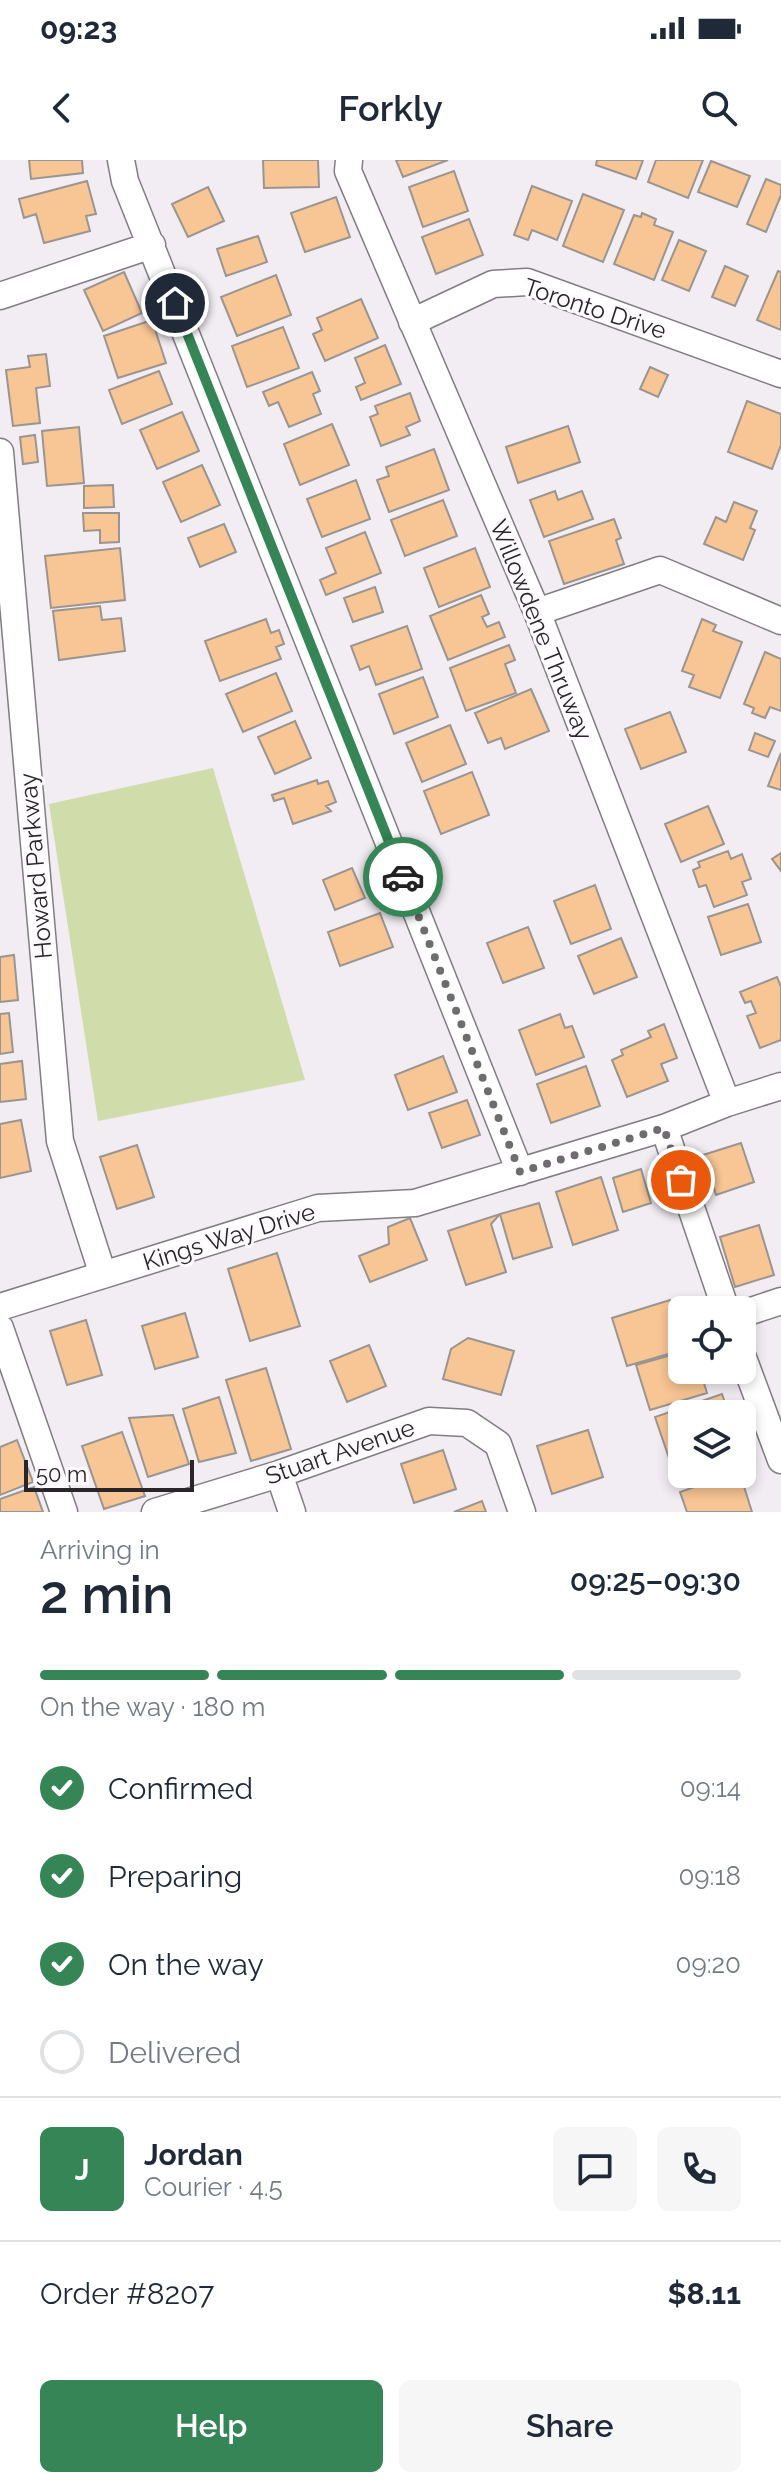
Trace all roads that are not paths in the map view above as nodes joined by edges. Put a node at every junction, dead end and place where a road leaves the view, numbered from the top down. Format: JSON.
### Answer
{"nodes":[{"id":1,"x":121,"y":160,"type":"edge"},
{"id":2,"x":349,"y":160,"type":"edge"},
{"id":3,"x":152,"y":245,"type":"junction"},
{"id":4,"x":0,"y":296,"type":"edge"},
{"id":5,"x":412,"y":322,"type":"junction"},
{"id":6,"x":781,"y":374,"type":"edge"},
{"id":7,"x":0,"y":452,"type":"edge"},
{"id":8,"x":537,"y":612,"type":"junction"},
{"id":9,"x":781,"y":621,"type":"edge"},
{"id":10,"x":781,"y":1086,"type":"edge"},
{"id":11,"x":727,"y":1103,"type":"junction"},
{"id":12,"x":664,"y":1128,"type":"junction"},
{"id":13,"x":520,"y":1172,"type":"junction"},
{"id":14,"x":103,"y":1275,"type":"junction"},
{"id":15,"x":721,"y":1296,"type":"edge"},
{"id":16,"x":781,"y":1301,"type":"edge"},
{"id":17,"x":0,"y":1307,"type":"edge"},
{"id":18,"x":756,"y":1309,"type":"edge"},
{"id":19,"x":0,"y":1328,"type":"edge"},
{"id":20,"x":753,"y":1384,"type":"edge"},
{"id":21,"x":781,"y":1460,"type":"edge"},
{"id":22,"x":279,"y":1474,"type":"junction"},
{"id":23,"x":64,"y":1512,"type":"edge"},
{"id":24,"x":155,"y":1512,"type":"edge"},
{"id":25,"x":292,"y":1512,"type":"edge"},
{"id":26,"x":522,"y":1512,"type":"edge"}],
"edges":[{"from":1,"to":3,"type":"street"},
{"from":2,"to":5,"type":"street","name":"Willowdene Thruway"},
{"from":3,"to":4,"type":"street"},
{"from":3,"to":13,"type":"street"},
{"from":5,"to":6,"type":"street","name":"Toronto Drive"},
{"from":5,"to":8,"type":"street","name":"Willowdene Thruway"},
{"from":7,"to":14,"type":"street","name":"Howard Parkway"},
{"from":8,"to":9,"type":"street"},
{"from":8,"to":11,"type":"street","name":"Willowdene Thruway"},
{"from":10,"to":11,"type":"street","name":"Kings Way Drive"},
{"from":11,"to":12,"type":"street","name":"Kings Way Drive"},
{"from":12,"to":13,"type":"street","name":"Kings Way Drive"},
{"from":12,"to":15,"type":"street"},
{"from":13,"to":14,"type":"street","name":"Kings Way Drive"},
{"from":14,"to":17,"type":"street","name":"Kings Way Drive"},
{"from":16,"to":18,"type":"street"},
{"from":19,"to":23,"type":"street"},
{"from":20,"to":21,"type":"street"},
{"from":22,"to":24,"type":"street","name":"Stuart Avenue"},
{"from":22,"to":25,"type":"street"},
{"from":22,"to":26,"type":"street","name":"Stuart Avenue"}]}
